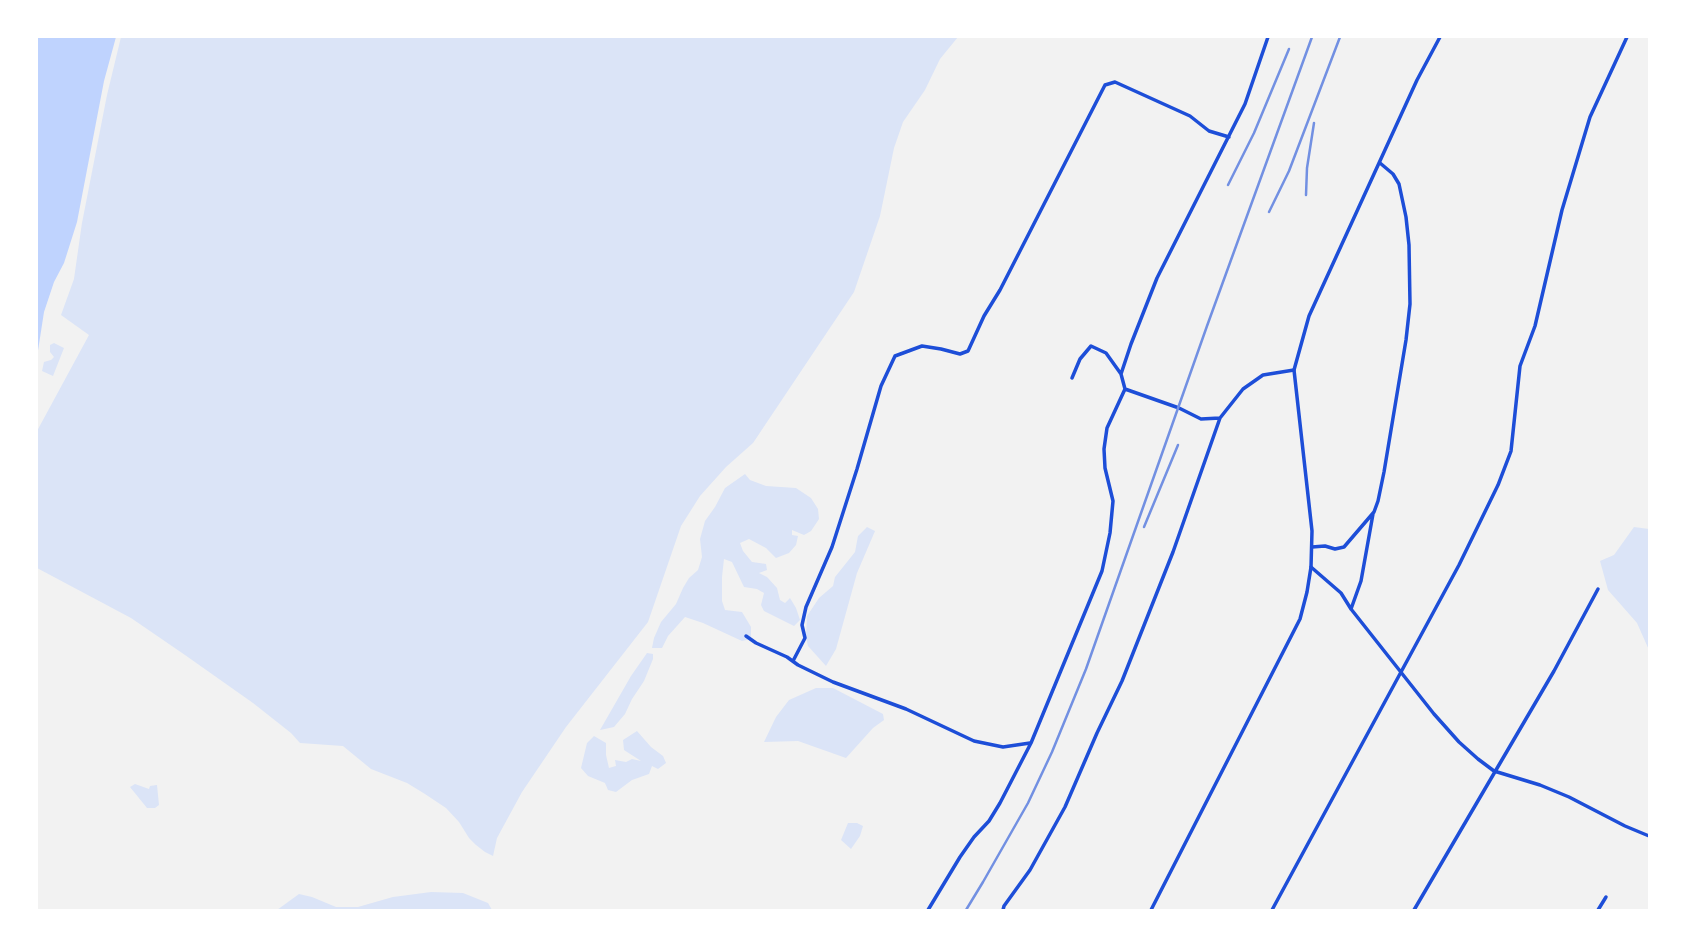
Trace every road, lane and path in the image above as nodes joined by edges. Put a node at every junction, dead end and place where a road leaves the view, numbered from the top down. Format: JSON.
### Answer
{"nodes":[{"id":1,"x":1268,"y":37,"type":"edge"},
{"id":2,"x":1440,"y":37,"type":"edge"},
{"id":3,"x":1626,"y":37,"type":"edge"},
{"id":4,"x":1229,"y":137,"type":"junction"},
{"id":5,"x":1380,"y":163,"type":"junction"},
{"id":6,"x":1294,"y":370,"type":"junction"},
{"id":7,"x":1121,"y":374,"type":"junction"},
{"id":8,"x":1072,"y":378,"type":"dead end"},
{"id":9,"x":1125,"y":389,"type":"junction"},
{"id":10,"x":1220,"y":418,"type":"junction"},
{"id":11,"x":1374,"y":512,"type":"junction"},
{"id":12,"x":1312,"y":547,"type":"junction"},
{"id":13,"x":1311,"y":567,"type":"junction"},
{"id":14,"x":1598,"y":589,"type":"dead end"},
{"id":15,"x":1351,"y":609,"type":"junction"},
{"id":16,"x":746,"y":636,"type":"dead end"},
{"id":17,"x":793,"y":661,"type":"junction"},
{"id":18,"x":1401,"y":671,"type":"junction"},
{"id":19,"x":1031,"y":743,"type":"junction"},
{"id":20,"x":1494,"y":771,"type":"junction"},
{"id":21,"x":1649,"y":836,"type":"edge"},
{"id":22,"x":1606,"y":897,"type":"dead end"},
{"id":23,"x":928,"y":910,"type":"edge"},
{"id":24,"x":1003,"y":910,"type":"edge"},
{"id":25,"x":1151,"y":910,"type":"edge"},
{"id":26,"x":1272,"y":910,"type":"edge"},
{"id":27,"x":1414,"y":910,"type":"edge"},
{"id":28,"x":1598,"y":910,"type":"edge"}],
"edges":[{"from":1,"to":4,"type":"street"},
{"from":2,"to":5,"type":"street"},
{"from":3,"to":18,"type":"street"},
{"from":4,"to":7,"type":"street"},
{"from":4,"to":17,"type":"street"},
{"from":5,"to":6,"type":"street"},
{"from":5,"to":11,"type":"street"},
{"from":6,"to":10,"type":"street"},
{"from":6,"to":12,"type":"street"},
{"from":7,"to":8,"type":"street"},
{"from":7,"to":9,"type":"street"},
{"from":9,"to":10,"type":"street"},
{"from":9,"to":19,"type":"street"},
{"from":10,"to":24,"type":"street"},
{"from":11,"to":12,"type":"street"},
{"from":11,"to":15,"type":"street"},
{"from":12,"to":13,"type":"street"},
{"from":13,"to":15,"type":"street"},
{"from":13,"to":25,"type":"street"},
{"from":14,"to":20,"type":"street"},
{"from":15,"to":18,"type":"street"},
{"from":16,"to":17,"type":"street"},
{"from":17,"to":19,"type":"street"},
{"from":18,"to":20,"type":"street"},
{"from":18,"to":26,"type":"street"},
{"from":19,"to":23,"type":"street"},
{"from":20,"to":21,"type":"street"},
{"from":20,"to":27,"type":"street"},
{"from":22,"to":28,"type":"street"}]}
